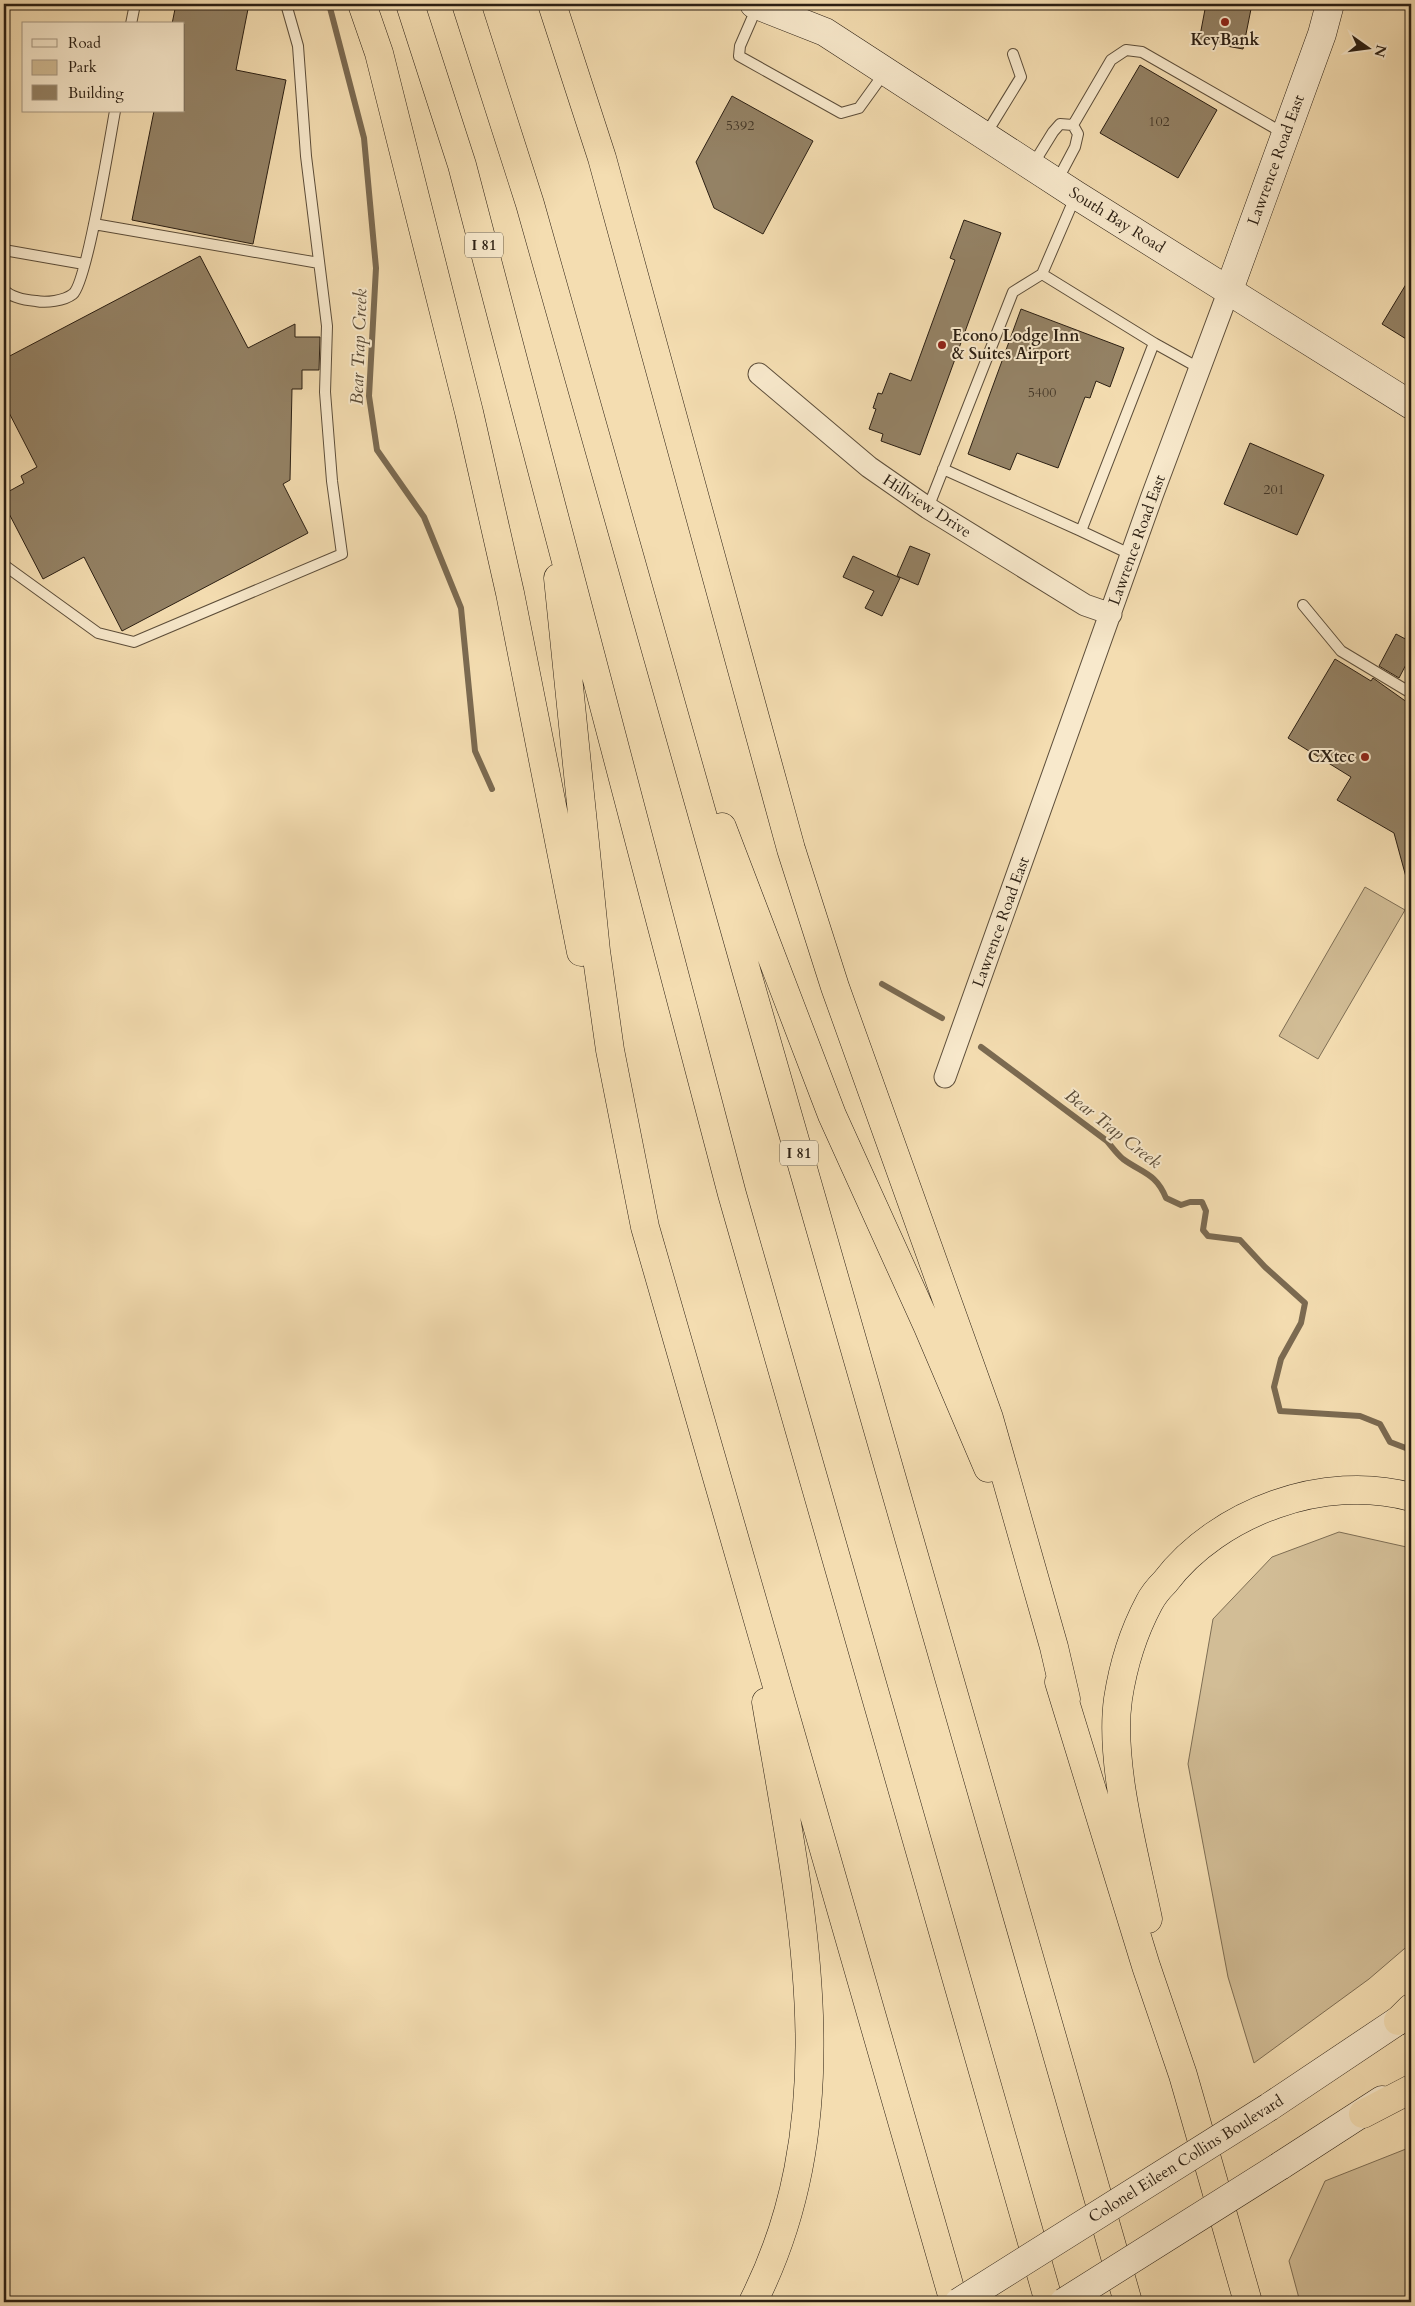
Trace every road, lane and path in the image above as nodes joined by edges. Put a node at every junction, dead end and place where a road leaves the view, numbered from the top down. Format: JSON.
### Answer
{"nodes":[{"id":1,"x":135,"y":4,"type":"edge"},
{"id":2,"x":286,"y":4,"type":"edge"},
{"id":3,"x":362,"y":4,"type":"edge"},
{"id":4,"x":410,"y":4,"type":"edge"},
{"id":5,"x":466,"y":4,"type":"edge"},
{"id":6,"x":552,"y":4,"type":"edge"},
{"id":7,"x":798,"y":4,"type":"edge"},
{"id":8,"x":1330,"y":4,"type":"edge"},
{"id":9,"x":756,"y":5,"type":"edge"},
{"id":10,"x":131,"y":22,"type":"edge"},
{"id":11,"x":825,"y":32,"type":"junction"},
{"id":12,"x":1013,"y":54,"type":"dead end"},
{"id":13,"x":886,"y":71,"type":"junction"},
{"id":14,"x":115,"y":112,"type":"edge"},
{"id":15,"x":1073,"y":125,"type":"junction"},
{"id":16,"x":986,"y":134,"type":"junction"},
{"id":17,"x":1286,"y":134,"type":"junction"},
{"id":18,"x":1032,"y":166,"type":"junction"},
{"id":19,"x":1067,"y":189,"type":"junction"},
{"id":20,"x":94,"y":224,"type":"junction"},
{"id":21,"x":4,"y":250,"type":"edge"},
{"id":22,"x":318,"y":263,"type":"junction"},
{"id":23,"x":84,"y":264,"type":"junction"},
{"id":24,"x":1042,"y":274,"type":"junction"},
{"id":25,"x":4,"y":290,"type":"edge"},
{"id":26,"x":1229,"y":290,"type":"junction"},
{"id":27,"x":1154,"y":343,"type":"junction"},
{"id":28,"x":1200,"y":368,"type":"junction"},
{"id":29,"x":759,"y":374,"type":"dead end"},
{"id":30,"x":1411,"y":405,"type":"edge"},
{"id":31,"x":943,"y":469,"type":"junction"},
{"id":32,"x":549,"y":489,"type":"junction"},
{"id":33,"x":928,"y":508,"type":"junction"},
{"id":34,"x":1081,"y":531,"type":"junction"},
{"id":35,"x":1132,"y":555,"type":"junction"},
{"id":36,"x":4,"y":565,"type":"edge"},
{"id":37,"x":1303,"y":605,"type":"dead end"},
{"id":38,"x":1111,"y":614,"type":"junction"},
{"id":39,"x":660,"y":663,"type":"junction"},
{"id":40,"x":1411,"y":693,"type":"edge"},
{"id":41,"x":610,"y":1050,"type":"junction"},
{"id":42,"x":945,"y":1077,"type":"dead end"},
{"id":43,"x":1411,"y":1497,"type":"edge"},
{"id":44,"x":743,"y":1568,"type":"junction"},
{"id":45,"x":1066,"y":1699,"type":"junction"},
{"id":46,"x":1407,"y":2014,"type":"edge"},
{"id":47,"x":1183,"y":2075,"type":"junction"},
{"id":48,"x":1411,"y":2079,"type":"edge"},
{"id":49,"x":1411,"y":2089,"type":"edge"},
{"id":50,"x":1363,"y":2114,"type":"junction"},
{"id":51,"x":754,"y":2302,"type":"edge"},
{"id":52,"x":954,"y":2302,"type":"edge"},
{"id":53,"x":959,"y":2302,"type":"edge"},
{"id":54,"x":1049,"y":2302,"type":"edge"},
{"id":55,"x":1064,"y":2302,"type":"edge"},
{"id":56,"x":1128,"y":2302,"type":"edge"},
{"id":57,"x":1248,"y":2302,"type":"edge"}],
"edges":[{"from":1,"to":10,"type":"lane"},
{"from":2,"to":22,"type":"lane"},
{"from":3,"to":41,"type":"highway"},
{"from":4,"to":32,"type":"highway","number":"I 81"},
{"from":5,"to":39,"type":"highway","number":"I 81"},
{"from":6,"to":45,"type":"highway"},
{"from":7,"to":11,"type":"main road","name":"South Bay Road"},
{"from":8,"to":17,"type":"main road","name":"Lawrence Road East"},
{"from":9,"to":11,"type":"main road","name":"South Bay Road"},
{"from":9,"to":13,"type":"lane"},
{"from":11,"to":13,"type":"main road","name":"South Bay Road"},
{"from":12,"to":16,"type":"lane"},
{"from":13,"to":16,"type":"main road","name":"South Bay Road"},
{"from":14,"to":20,"type":"lane"},
{"from":15,"to":17,"type":"lane"},
{"from":15,"to":18,"type":"lane"},
{"from":15,"to":19,"type":"lane"},
{"from":16,"to":18,"type":"main road","name":"South Bay Road"},
{"from":17,"to":26,"type":"main road","name":"Lawrence Road East"},
{"from":18,"to":19,"type":"main road","name":"South Bay Road"},
{"from":19,"to":24,"type":"lane"},
{"from":19,"to":26,"type":"main road","name":"South Bay Road"},
{"from":20,"to":22,"type":"lane"},
{"from":20,"to":23,"type":"lane"},
{"from":21,"to":23,"type":"lane"},
{"from":22,"to":36,"type":"lane"},
{"from":23,"to":25,"type":"lane"},
{"from":24,"to":27,"type":"lane"},
{"from":24,"to":31,"type":"lane"},
{"from":26,"to":28,"type":"street","name":"Lawrence Road East"},
{"from":26,"to":30,"type":"main road","name":"South Bay Road"},
{"from":27,"to":28,"type":"lane"},
{"from":27,"to":34,"type":"lane"},
{"from":28,"to":35,"type":"street","name":"Lawrence Road East"},
{"from":29,"to":33,"type":"street","name":"Hillview Drive"},
{"from":31,"to":33,"type":"lane"},
{"from":31,"to":34,"type":"lane"},
{"from":32,"to":41,"type":"highway"},
{"from":32,"to":54,"type":"highway","number":"I 81"},
{"from":33,"to":38,"type":"street","name":"Hillview Drive"},
{"from":34,"to":35,"type":"lane"},
{"from":35,"to":38,"type":"street","name":"Lawrence Road East"},
{"from":37,"to":40,"type":"lane"},
{"from":38,"to":42,"type":"street","name":"Lawrence Road East"},
{"from":39,"to":45,"type":"highway"},
{"from":39,"to":56,"type":"highway","number":"I 81"},
{"from":41,"to":44,"type":"highway"},
{"from":43,"to":47,"type":"highway"},
{"from":44,"to":51,"type":"highway"},
{"from":44,"to":52,"type":"highway"},
{"from":45,"to":47,"type":"highway"},
{"from":46,"to":53,"type":"main road","name":"Colonel Eileen Collins Boulevard","bridge":true},
{"from":47,"to":57,"type":"highway"},
{"from":48,"to":50,"type":"main road"},
{"from":49,"to":50,"type":"highway"},
{"from":50,"to":55,"type":"main road","bridge":true}]}
